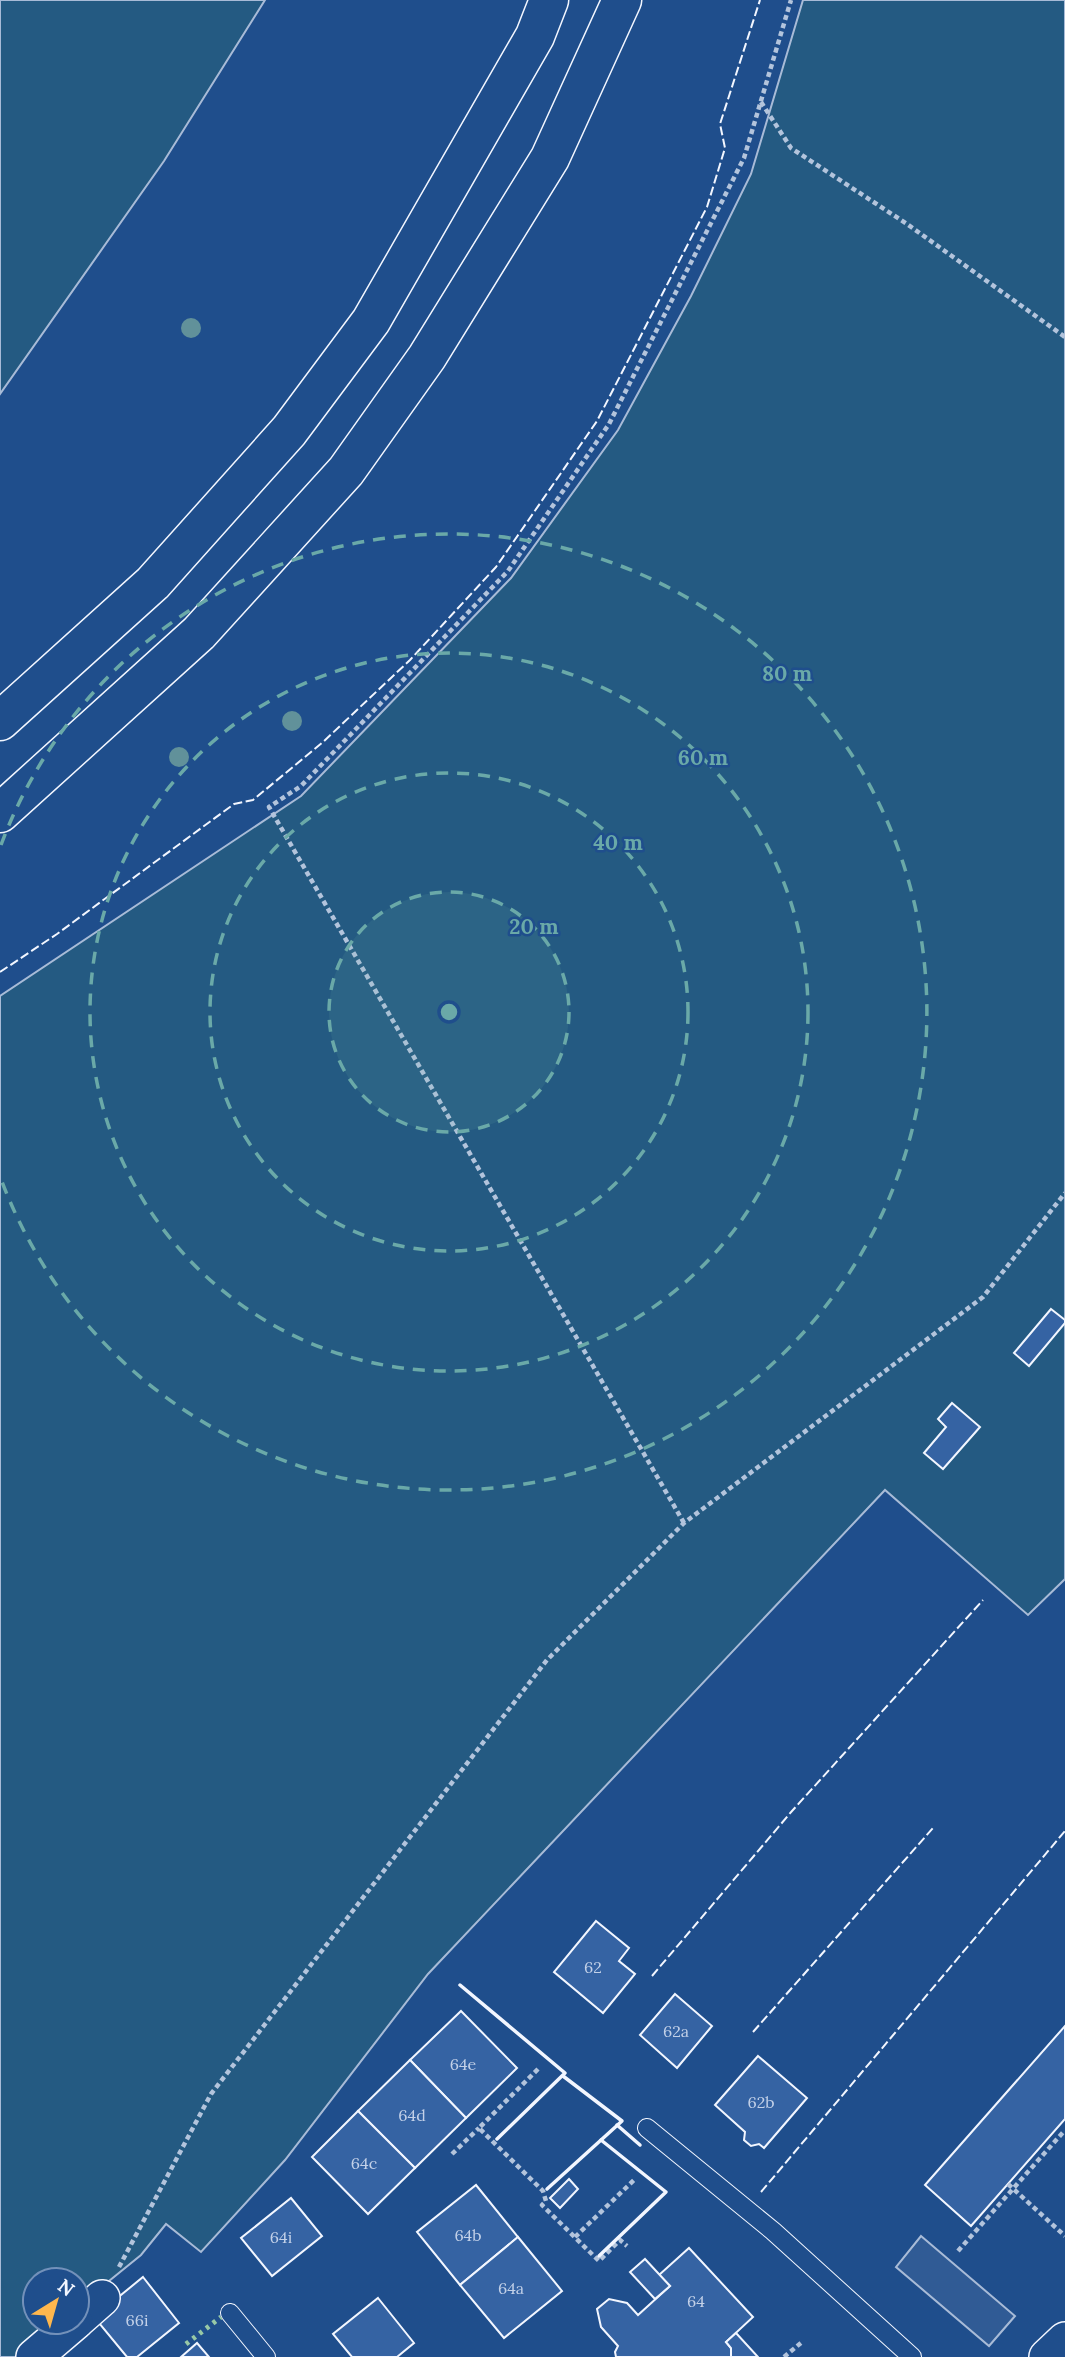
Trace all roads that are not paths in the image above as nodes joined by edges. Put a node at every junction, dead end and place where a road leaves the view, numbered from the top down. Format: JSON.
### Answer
{"nodes":[{"id":1,"x":549,"y":0,"type":"edge"},
{"id":2,"x":622,"y":0,"type":"edge"},
{"id":3,"x":0,"y":721,"type":"edge"},
{"id":4,"x":0,"y":813,"type":"edge"},
{"id":5,"x":647,"y":2128,"type":"dead end"},
{"id":6,"x":230,"y":2313,"type":"dead end"},
{"id":7,"x":59,"y":2336,"type":"edge"},
{"id":8,"x":1065,"y":2340,"type":"edge"},
{"id":9,"x":34,"y":2357,"type":"edge"},
{"id":10,"x":266,"y":2357,"type":"edge"},
{"id":11,"x":912,"y":2357,"type":"edge"},
{"id":12,"x":1047,"y":2357,"type":"edge"}],
"edges":[{"from":1,"to":3,"type":"highway"},
{"from":2,"to":4,"type":"highway"},
{"from":5,"to":11,"type":"lane"},
{"from":6,"to":10,"type":"lane"},
{"from":7,"to":9,"type":"street"},
{"from":8,"to":12,"type":"street"}]}
